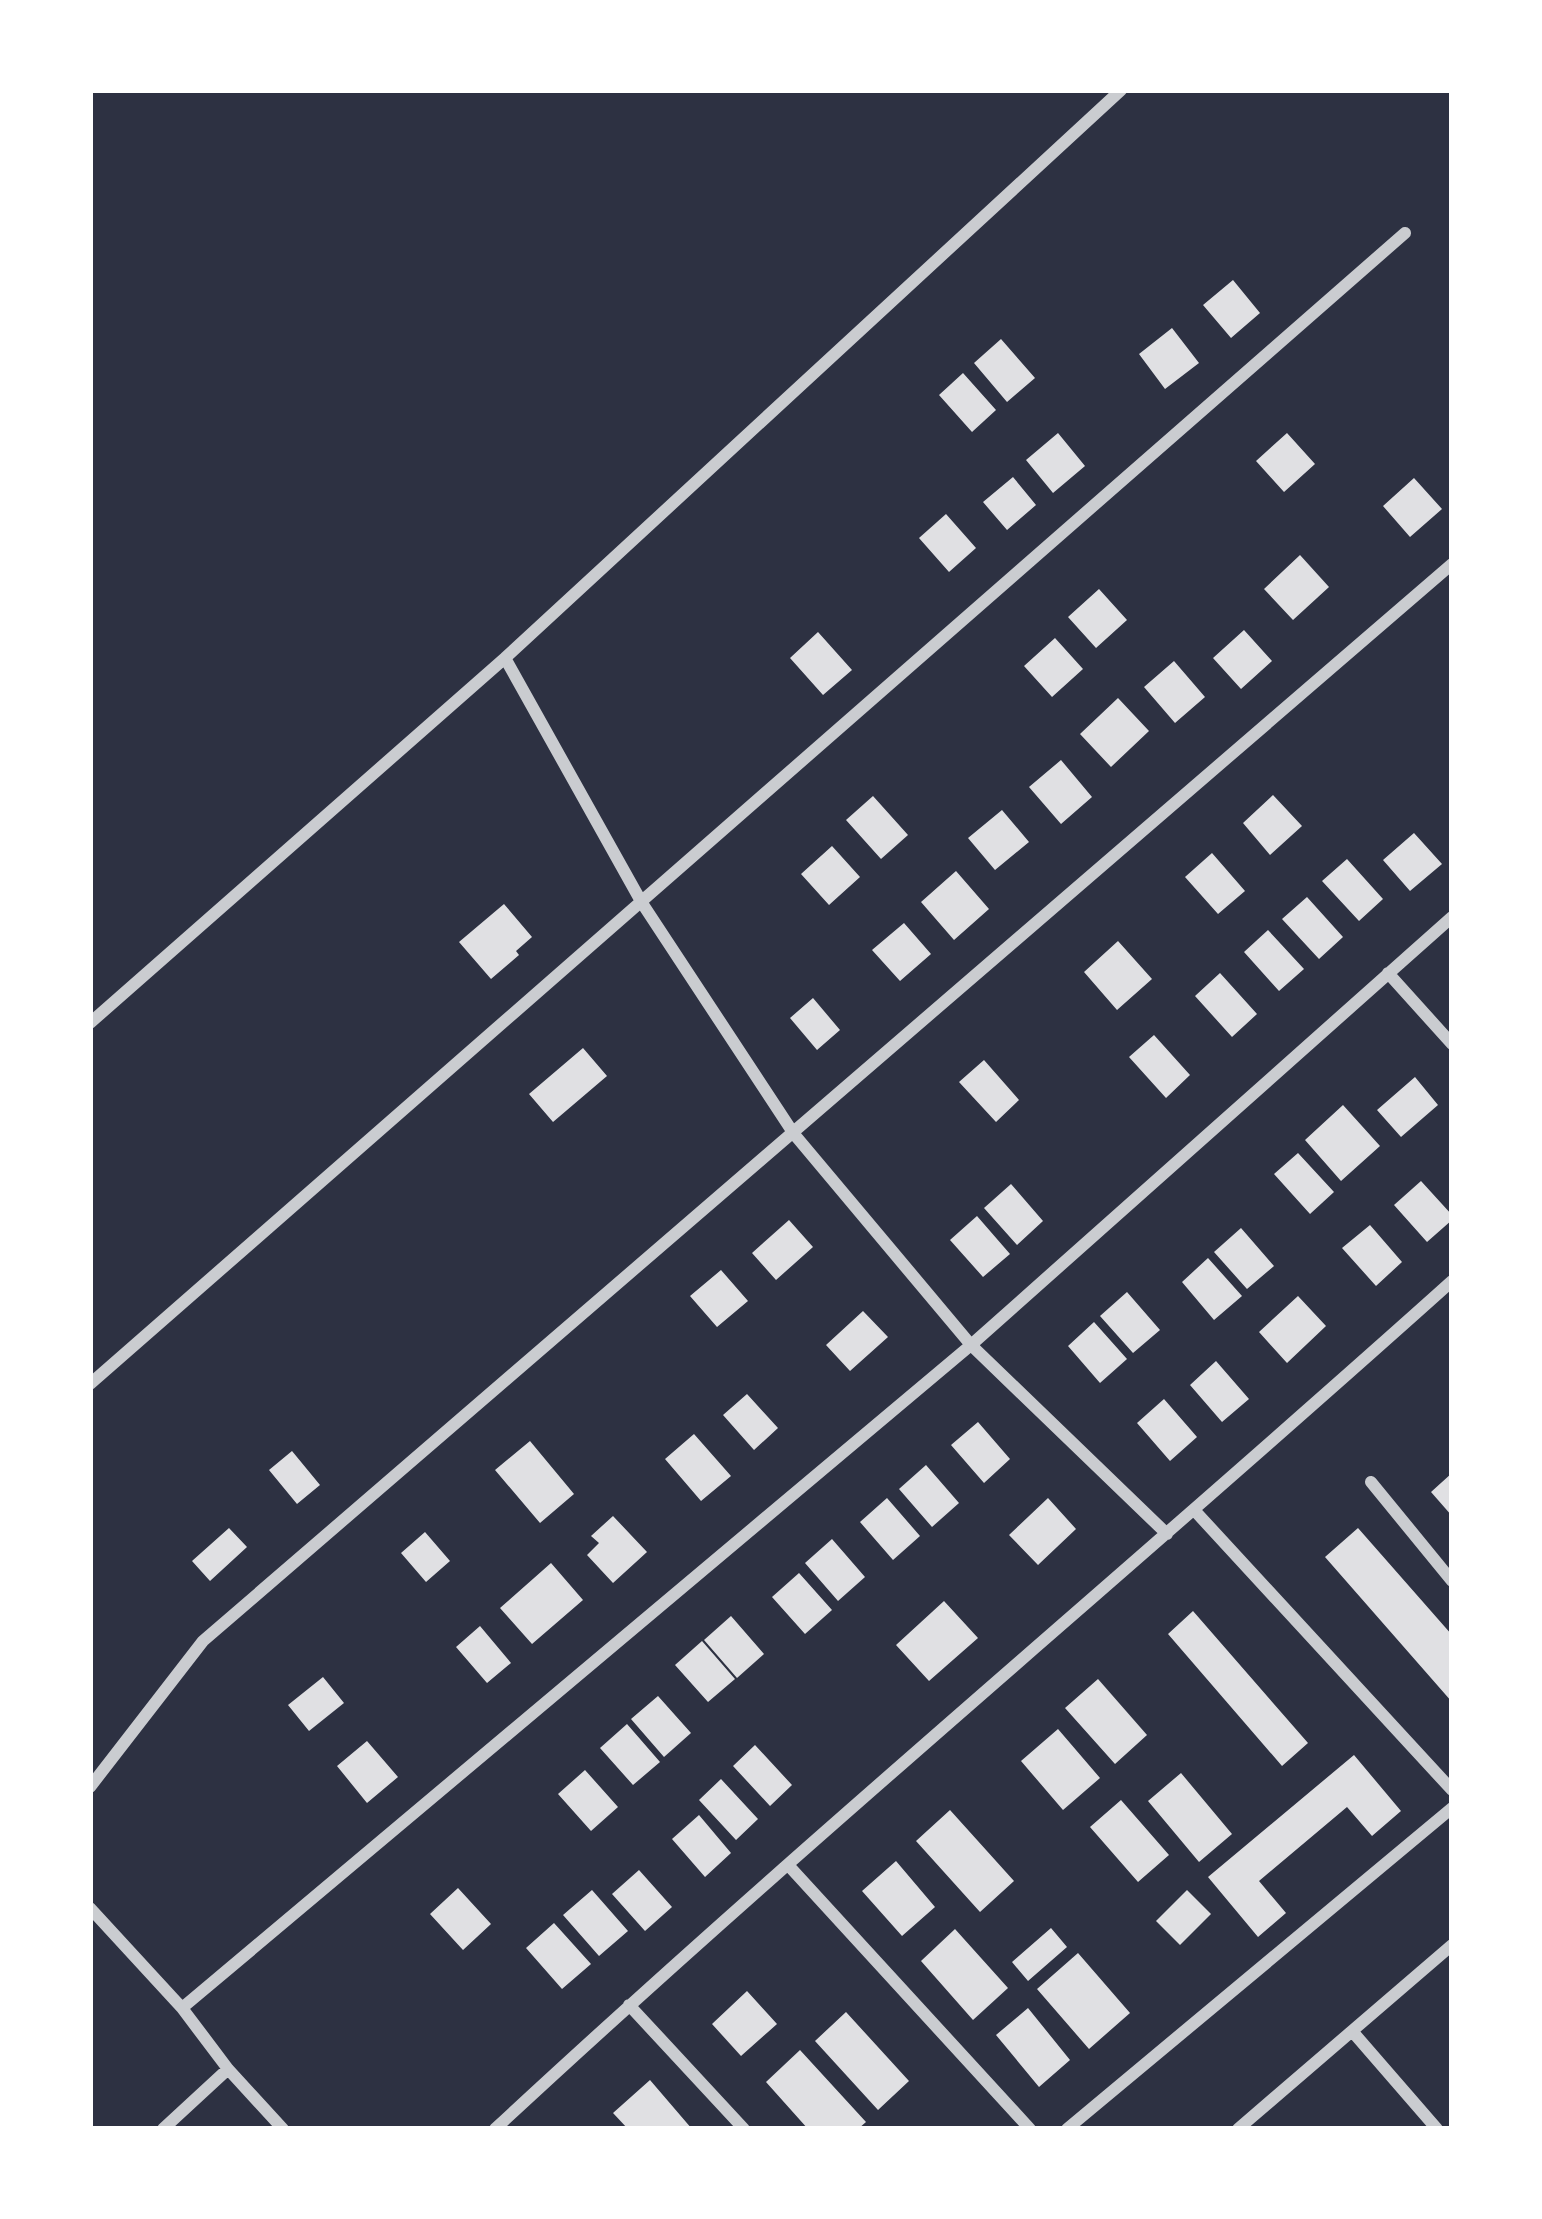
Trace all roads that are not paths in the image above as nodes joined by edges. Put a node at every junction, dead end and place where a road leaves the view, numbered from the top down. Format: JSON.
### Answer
{"nodes":[{"id":1,"x":1121,"y":90,"type":"edge"},
{"id":2,"x":1405,"y":233,"type":"dead end"},
{"id":3,"x":1452,"y":563,"type":"edge"},
{"id":4,"x":505,"y":658,"type":"junction"},
{"id":5,"x":642,"y":904,"type":"junction"},
{"id":6,"x":1452,"y":916,"type":"edge"},
{"id":7,"x":1388,"y":973,"type":"junction"},
{"id":8,"x":90,"y":1023,"type":"edge"},
{"id":9,"x":1452,"y":1044,"type":"edge"},
{"id":10,"x":794,"y":1134,"type":"junction"},
{"id":11,"x":1452,"y":1281,"type":"edge"},
{"id":12,"x":971,"y":1345,"type":"junction"},
{"id":13,"x":90,"y":1384,"type":"edge"},
{"id":14,"x":1371,"y":1482,"type":"dead end"},
{"id":15,"x":1196,"y":1511,"type":"junction"},
{"id":16,"x":1167,"y":1534,"type":"junction"},
{"id":17,"x":1452,"y":1580,"type":"edge"},
{"id":18,"x":90,"y":1787,"type":"edge"},
{"id":19,"x":1452,"y":1790,"type":"edge"},
{"id":20,"x":1452,"y":1808,"type":"edge"},
{"id":21,"x":789,"y":1866,"type":"junction"},
{"id":22,"x":90,"y":1908,"type":"edge"},
{"id":23,"x":1452,"y":1945,"type":"edge"},
{"id":24,"x":629,"y":2005,"type":"junction"},
{"id":25,"x":182,"y":2008,"type":"junction"},
{"id":26,"x":1352,"y":2031,"type":"junction"},
{"id":27,"x":228,"y":2069,"type":"junction"},
{"id":28,"x":163,"y":2129,"type":"edge"},
{"id":29,"x":284,"y":2129,"type":"edge"},
{"id":30,"x":496,"y":2129,"type":"edge"},
{"id":31,"x":744,"y":2129,"type":"edge"},
{"id":32,"x":1030,"y":2129,"type":"edge"},
{"id":33,"x":1067,"y":2129,"type":"edge"},
{"id":34,"x":1238,"y":2129,"type":"edge"},
{"id":35,"x":1437,"y":2129,"type":"edge"}],
"edges":[{"from":1,"to":4,"type":"street"},
{"from":2,"to":5,"type":"street"},
{"from":3,"to":10,"type":"street"},
{"from":4,"to":5,"type":"street"},
{"from":4,"to":8,"type":"street"},
{"from":5,"to":10,"type":"street"},
{"from":5,"to":13,"type":"street"},
{"from":6,"to":7,"type":"street"},
{"from":7,"to":9,"type":"street"},
{"from":7,"to":12,"type":"street"},
{"from":10,"to":12,"type":"street"},
{"from":10,"to":18,"type":"street"},
{"from":11,"to":15,"type":"street"},
{"from":12,"to":16,"type":"street"},
{"from":12,"to":25,"type":"street"},
{"from":14,"to":17,"type":"street"},
{"from":15,"to":16,"type":"street"},
{"from":15,"to":19,"type":"street"},
{"from":16,"to":21,"type":"street"},
{"from":20,"to":33,"type":"street"},
{"from":21,"to":24,"type":"street"},
{"from":21,"to":32,"type":"street"},
{"from":22,"to":25,"type":"street"},
{"from":23,"to":26,"type":"street"},
{"from":24,"to":30,"type":"street"},
{"from":24,"to":31,"type":"street"},
{"from":25,"to":27,"type":"street"},
{"from":26,"to":34,"type":"street"},
{"from":26,"to":35,"type":"street"},
{"from":27,"to":28,"type":"street"},
{"from":27,"to":29,"type":"street"}]}
